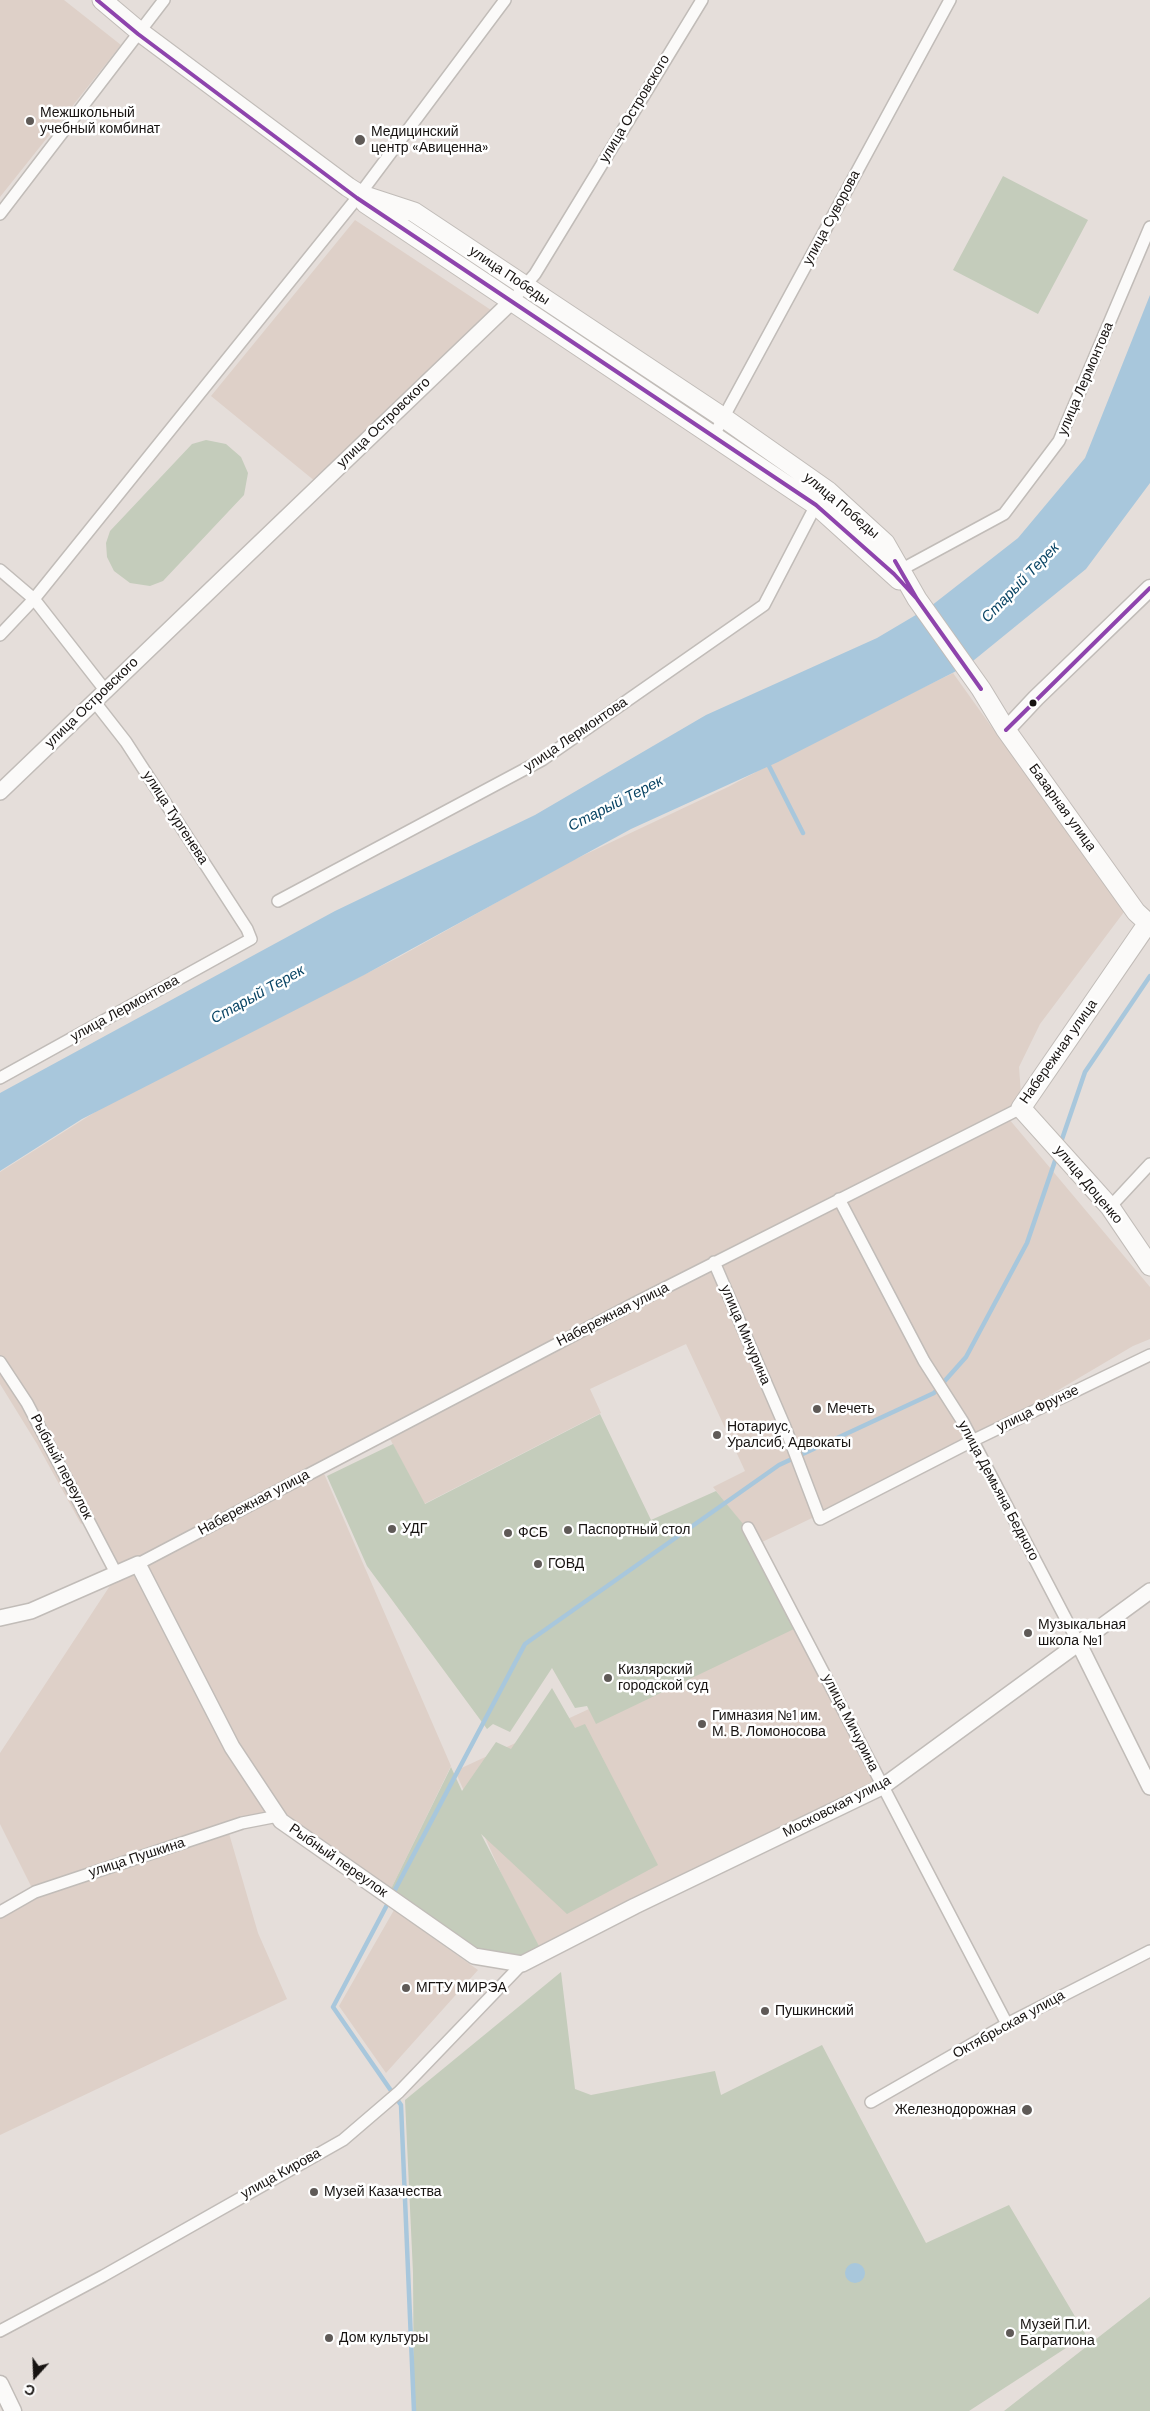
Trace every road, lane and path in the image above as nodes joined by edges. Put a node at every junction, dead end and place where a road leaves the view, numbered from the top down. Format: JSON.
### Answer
{"nodes":[{"id":1,"x":96,"y":0,"type":"edge"},
{"id":2,"x":102,"y":0,"type":"edge"},
{"id":3,"x":164,"y":0,"type":"edge"},
{"id":4,"x":506,"y":0,"type":"edge"},
{"id":5,"x":702,"y":0,"type":"edge"},
{"id":6,"x":950,"y":0,"type":"edge"},
{"id":7,"x":139,"y":33,"type":"junction"},
{"id":8,"x":358,"y":196,"type":"junction"},
{"id":9,"x":0,"y":214,"type":"edge"},
{"id":10,"x":1150,"y":227,"type":"edge"},
{"id":11,"x":525,"y":287,"type":"junction"},
{"id":12,"x":512,"y":301,"type":"junction"},
{"id":13,"x":724,"y":418,"type":"junction"},
{"id":14,"x":714,"y":435,"type":"junction"},
{"id":15,"x":816,"y":504,"type":"junction"},
{"id":16,"x":0,"y":570,"type":"edge"},
{"id":17,"x":897,"y":572,"type":"junction"},
{"id":18,"x":1150,"y":588,"type":"edge"},
{"id":19,"x":34,"y":599,"type":"junction"},
{"id":20,"x":0,"y":634,"type":"edge"},
{"id":21,"x":981,"y":689,"type":"joint"},
{"id":22,"x":105,"y":690,"type":"junction"},
{"id":23,"x":94,"y":701,"type":"junction"},
{"id":24,"x":1006,"y":730,"type":"junction"},
{"id":25,"x":0,"y":792,"type":"edge"},
{"id":26,"x":278,"y":901,"type":"dead end"},
{"id":27,"x":1149,"y":922,"type":"edge"},
{"id":28,"x":251,"y":939,"type":"joint"},
{"id":29,"x":0,"y":1078,"type":"edge"},
{"id":30,"x":1021,"y":1108,"type":"junction"},
{"id":31,"x":1150,"y":1164,"type":"edge"},
{"id":32,"x":839,"y":1200,"type":"junction"},
{"id":33,"x":1110,"y":1207,"type":"junction"},
{"id":34,"x":714,"y":1262,"type":"junction"},
{"id":35,"x":1150,"y":1266,"type":"edge"},
{"id":36,"x":1150,"y":1355,"type":"edge"},
{"id":37,"x":0,"y":1362,"type":"edge"},
{"id":38,"x":972,"y":1441,"type":"junction"},
{"id":39,"x":820,"y":1518,"type":"joint"},
{"id":40,"x":748,"y":1528,"type":"dead end"},
{"id":41,"x":138,"y":1564,"type":"junction"},
{"id":42,"x":117,"y":1575,"type":"junction"},
{"id":43,"x":1150,"y":1591,"type":"edge"},
{"id":44,"x":0,"y":1618,"type":"edge"},
{"id":45,"x":1079,"y":1644,"type":"junction"},
{"id":46,"x":882,"y":1787,"type":"junction"},
{"id":47,"x":1150,"y":1787,"type":"edge"},
{"id":48,"x":278,"y":1816,"type":"junction"},
{"id":49,"x":0,"y":1912,"type":"edge"},
{"id":50,"x":1150,"y":1951,"type":"edge"},
{"id":51,"x":522,"y":1964,"type":"junction"},
{"id":52,"x":1007,"y":2024,"type":"junction"},
{"id":53,"x":871,"y":2102,"type":"dead end"},
{"id":54,"x":0,"y":2331,"type":"edge"},
{"id":55,"x":0,"y":2384,"type":"edge"},
{"id":56,"x":13,"y":2411,"type":"edge"}],
"edges":[{"from":1,"to":7,"type":"main road","name":"улица Победы"},
{"from":2,"to":7,"type":"main road","name":"улица Победы"},
{"from":3,"to":7,"type":"street"},
{"from":4,"to":8,"type":"street"},
{"from":5,"to":11,"type":"street","name":"улица Островского"},
{"from":6,"to":13,"type":"street","name":"улица Суворова"},
{"from":7,"to":8,"type":"main road","name":"улица Победы"},
{"from":7,"to":9,"type":"street"},
{"from":8,"to":11,"type":"main road","name":"улица Победы"},
{"from":8,"to":12,"type":"main road","name":"улица Победы"},
{"from":8,"to":19,"type":"street"},
{"from":10,"to":17,"type":"street","name":"улица Лермонтова"},
{"from":11,"to":12,"type":"street","name":"улица Островского"},
{"from":11,"to":13,"type":"main road","name":"улица Победы"},
{"from":12,"to":14,"type":"main road","name":"улица Победы"},
{"from":12,"to":22,"type":"street","name":"улица Островского"},
{"from":13,"to":14,"type":"street","name":"улица Суворова"},
{"from":13,"to":17,"type":"main road","name":"улица Победы"},
{"from":14,"to":15,"type":"main road","name":"улица Победы"},
{"from":15,"to":17,"type":"main road","name":"улица Победы"},
{"from":15,"to":26,"type":"street","name":"улица Лермонтова"},
{"from":16,"to":19,"type":"street"},
{"from":17,"to":21,"type":"main road","name":"улица Победы"},
{"from":18,"to":24,"type":"main road"},
{"from":19,"to":20,"type":"street"},
{"from":19,"to":22,"type":"street"},
{"from":21,"to":24,"type":"main road","name":"Базарная улица"},
{"from":22,"to":23,"type":"street","name":"улица Островского"},
{"from":23,"to":25,"type":"street","name":"улица Островского"},
{"from":23,"to":28,"type":"street","name":"улица Тургенева"},
{"from":24,"to":27,"type":"main road","name":"Базарная улица"},
{"from":27,"to":30,"type":"main road","name":"Набережная улица"},
{"from":28,"to":29,"type":"street","name":"улица Лермонтова"},
{"from":30,"to":32,"type":"street","name":"Набережная улица"},
{"from":30,"to":33,"type":"main road","name":"улица Доценко"},
{"from":31,"to":33,"type":"street"},
{"from":32,"to":34,"type":"street","name":"Набережная улица"},
{"from":32,"to":38,"type":"street","name":"улица Демьяна Бедного"},
{"from":33,"to":35,"type":"main road","name":"улица Доценко"},
{"from":34,"to":39,"type":"street","name":"улица Мичурина"},
{"from":34,"to":41,"type":"street","name":"Набережная улица"},
{"from":36,"to":38,"type":"street","name":"улица Фрунзе"},
{"from":37,"to":42,"type":"street","name":"Рыбный переулок"},
{"from":38,"to":39,"type":"street","name":"улица Фрунзе"},
{"from":38,"to":45,"type":"street","name":"улица Демьяна Бедного"},
{"from":40,"to":46,"type":"street","name":"улица Мичурина"},
{"from":41,"to":42,"type":"street","name":"Набережная улица"},
{"from":41,"to":48,"type":"street","name":"Рыбный переулок"},
{"from":42,"to":44,"type":"street","name":"Набережная улица"},
{"from":43,"to":45,"type":"street","name":"Московская улица"},
{"from":45,"to":46,"type":"street","name":"Московская улица"},
{"from":45,"to":47,"type":"street","name":"улица Демьяна Бедного"},
{"from":46,"to":51,"type":"street","name":"Московская улица"},
{"from":46,"to":52,"type":"street","name":"улица Мичурина"},
{"from":48,"to":49,"type":"street","name":"улица Пушкина"},
{"from":48,"to":51,"type":"street","name":"Рыбный переулок"},
{"from":50,"to":52,"type":"street","name":"Октябрьская улица"},
{"from":51,"to":54,"type":"street","name":"улица Кирова"},
{"from":52,"to":53,"type":"street","name":"Октябрьская улица"},
{"from":55,"to":56,"type":"main road"}]}
